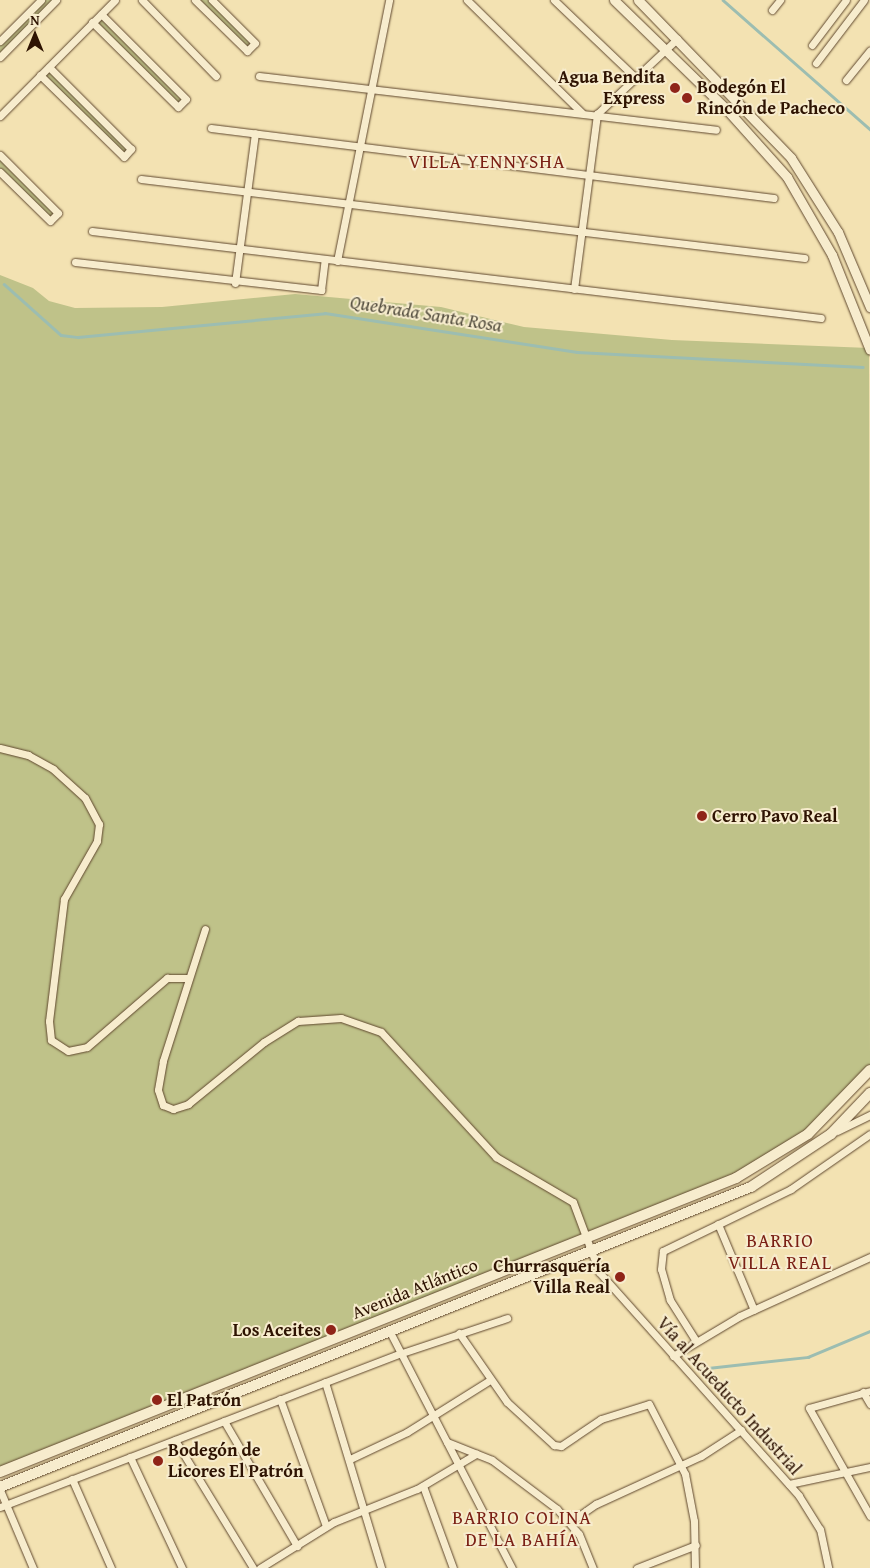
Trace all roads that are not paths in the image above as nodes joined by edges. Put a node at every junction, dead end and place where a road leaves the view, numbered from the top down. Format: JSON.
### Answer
{"nodes":[{"id":1,"x":41,"y":0,"type":"edge"},
{"id":2,"x":56,"y":0,"type":"edge"},
{"id":3,"x":114,"y":0,"type":"edge"},
{"id":4,"x":142,"y":0,"type":"edge"},
{"id":5,"x":195,"y":0,"type":"edge"},
{"id":6,"x":212,"y":0,"type":"edge"},
{"id":7,"x":389,"y":0,"type":"edge"},
{"id":8,"x":467,"y":0,"type":"edge"},
{"id":9,"x":554,"y":0,"type":"edge"},
{"id":10,"x":614,"y":0,"type":"edge"},
{"id":11,"x":638,"y":0,"type":"edge"},
{"id":12,"x":780,"y":0,"type":"edge"},
{"id":13,"x":846,"y":0,"type":"edge"},
{"id":14,"x":864,"y":0,"type":"edge"},
{"id":15,"x":772,"y":10,"type":"dead end"},
{"id":16,"x":101,"y":14,"type":"junction"},
{"id":17,"x":92,"y":22,"type":"junction"},
{"id":18,"x":678,"y":39,"type":"junction"},
{"id":19,"x":0,"y":41,"type":"edge"},
{"id":20,"x":812,"y":45,"type":"dead end"},
{"id":21,"x":666,"y":50,"type":"junction"},
{"id":22,"x":870,"y":50,"type":"edge"},
{"id":23,"x":0,"y":57,"type":"edge"},
{"id":24,"x":816,"y":63,"type":"dead end"},
{"id":25,"x":49,"y":67,"type":"junction"},
{"id":26,"x":40,"y":75,"type":"junction"},
{"id":27,"x":216,"y":76,"type":"dead end"},
{"id":28,"x":259,"y":76,"type":"dead end"},
{"id":29,"x":636,"y":78,"type":"junction"},
{"id":30,"x":846,"y":80,"type":"dead end"},
{"id":31,"x":368,"y":87,"type":"junction"},
{"id":32,"x":582,"y":112,"type":"junction"},
{"id":33,"x":1,"y":113,"type":"edge"},
{"id":34,"x":598,"y":114,"type":"junction"},
{"id":35,"x":211,"y":128,"type":"dead end"},
{"id":36,"x":716,"y":130,"type":"dead end"},
{"id":37,"x":254,"y":133,"type":"junction"},
{"id":38,"x":358,"y":145,"type":"junction"},
{"id":39,"x":0,"y":155,"type":"edge"},
{"id":40,"x":0,"y":172,"type":"edge"},
{"id":41,"x":588,"y":174,"type":"junction"},
{"id":42,"x":141,"y":179,"type":"dead end"},
{"id":43,"x":246,"y":191,"type":"junction"},
{"id":44,"x":774,"y":198,"type":"dead end"},
{"id":45,"x":347,"y":203,"type":"junction"},
{"id":46,"x":92,"y":231,"type":"dead end"},
{"id":47,"x":580,"y":231,"type":"junction"},
{"id":48,"x":239,"y":249,"type":"junction"},
{"id":49,"x":804,"y":258,"type":"dead end"},
{"id":50,"x":326,"y":259,"type":"junction"},
{"id":51,"x":337,"y":260,"type":"junction"},
{"id":52,"x":75,"y":262,"type":"dead end"},
{"id":53,"x":235,"y":283,"type":"junction"},
{"id":54,"x":574,"y":289,"type":"junction"},
{"id":55,"x":870,"y":307,"type":"edge"},
{"id":56,"x":821,"y":318,"type":"dead end"},
{"id":57,"x":870,"y":350,"type":"edge"},
{"id":58,"x":0,"y":748,"type":"edge"},
{"id":59,"x":205,"y":929,"type":"dead end"},
{"id":60,"x":188,"y":978,"type":"junction"},
{"id":61,"x":870,"y":1070,"type":"edge"},
{"id":62,"x":870,"y":1094,"type":"edge"},
{"id":63,"x":870,"y":1115,"type":"edge"},
{"id":64,"x":832,"y":1134,"type":"junction"},
{"id":65,"x":870,"y":1134,"type":"edge"},
{"id":66,"x":718,"y":1224,"type":"junction"},
{"id":67,"x":587,"y":1239,"type":"junction"},
{"id":68,"x":590,"y":1252,"type":"junction"},
{"id":69,"x":870,"y":1257,"type":"edge"},
{"id":70,"x":754,"y":1310,"type":"junction"},
{"id":71,"x":507,"y":1318,"type":"dead end"},
{"id":72,"x":390,"y":1332,"type":"junction"},
{"id":73,"x":459,"y":1332,"type":"junction"},
{"id":74,"x":696,"y":1341,"type":"junction"},
{"id":75,"x":399,"y":1354,"type":"junction"},
{"id":76,"x":673,"y":1356,"type":"junction"},
{"id":77,"x":490,"y":1380,"type":"junction"},
{"id":78,"x":325,"y":1382,"type":"junction"},
{"id":79,"x":867,"y":1392,"type":"edge"},
{"id":80,"x":280,"y":1399,"type":"junction"},
{"id":81,"x":870,"y":1404,"type":"edge"},
{"id":82,"x":432,"y":1416,"type":"junction"},
{"id":83,"x":224,"y":1421,"type":"junction"},
{"id":84,"x":741,"y":1430,"type":"junction"},
{"id":85,"x":175,"y":1440,"type":"junction"},
{"id":86,"x":447,"y":1442,"type":"junction"},
{"id":87,"x":476,"y":1454,"type":"junction"},
{"id":88,"x":130,"y":1457,"type":"junction"},
{"id":89,"x":350,"y":1459,"type":"junction"},
{"id":90,"x":681,"y":1465,"type":"junction"},
{"id":91,"x":460,"y":1467,"type":"junction"},
{"id":92,"x":870,"y":1467,"type":"edge"},
{"id":93,"x":0,"y":1472,"type":"edge"},
{"id":94,"x":843,"y":1473,"type":"junction"},
{"id":95,"x":72,"y":1479,"type":"junction"},
{"id":96,"x":789,"y":1484,"type":"junction"},
{"id":97,"x":422,"y":1486,"type":"junction"},
{"id":98,"x":0,"y":1488,"type":"edge"},
{"id":99,"x":3,"y":1506,"type":"edge"},
{"id":100,"x":366,"y":1511,"type":"junction"},
{"id":101,"x":870,"y":1516,"type":"edge"},
{"id":102,"x":570,"y":1522,"type":"junction"},
{"id":103,"x":326,"y":1526,"type":"junction"},
{"id":104,"x":696,"y":1545,"type":"junction"},
{"id":105,"x":298,"y":1546,"type":"junction"},
{"id":106,"x":33,"y":1568,"type":"edge"},
{"id":107,"x":111,"y":1568,"type":"edge"},
{"id":108,"x":182,"y":1568,"type":"edge"},
{"id":109,"x":253,"y":1568,"type":"edge"},
{"id":110,"x":260,"y":1568,"type":"edge"},
{"id":111,"x":381,"y":1568,"type":"edge"},
{"id":112,"x":453,"y":1568,"type":"edge"},
{"id":113,"x":512,"y":1568,"type":"edge"},
{"id":114,"x":594,"y":1568,"type":"edge"},
{"id":115,"x":637,"y":1568,"type":"edge"},
{"id":116,"x":695,"y":1568,"type":"edge"},
{"id":117,"x":828,"y":1568,"type":"edge"}],
"edges":[{"from":1,"to":19,"type":"street"},
{"from":2,"to":23,"type":"street"},
{"from":3,"to":16,"type":"street"},
{"from":4,"to":27,"type":"street"},
{"from":5,"to":6,"type":"street"},
{"from":7,"to":31,"type":"street"},
{"from":8,"to":32,"type":"street"},
{"from":9,"to":29,"type":"street"},
{"from":10,"to":21,"type":"street"},
{"from":11,"to":18,"type":"street"},
{"from":12,"to":15,"type":"street"},
{"from":13,"to":20,"type":"street"},
{"from":14,"to":24,"type":"street"},
{"from":16,"to":17,"type":"street"},
{"from":16,"to":17,"type":"street"},
{"from":17,"to":25,"type":"street"},
{"from":18,"to":21,"type":"street"},
{"from":18,"to":55,"type":"street"},
{"from":21,"to":29,"type":"street"},
{"from":21,"to":57,"type":"street"},
{"from":22,"to":30,"type":"street"},
{"from":25,"to":26,"type":"street"},
{"from":25,"to":26,"type":"street"},
{"from":26,"to":33,"type":"street"},
{"from":28,"to":31,"type":"street"},
{"from":29,"to":34,"type":"street"},
{"from":31,"to":32,"type":"street"},
{"from":31,"to":38,"type":"street"},
{"from":32,"to":34,"type":"street"},
{"from":34,"to":36,"type":"street"},
{"from":34,"to":41,"type":"street"},
{"from":35,"to":37,"type":"street"},
{"from":37,"to":38,"type":"street"},
{"from":37,"to":43,"type":"street"},
{"from":38,"to":41,"type":"street"},
{"from":38,"to":45,"type":"street"},
{"from":39,"to":40,"type":"street"},
{"from":41,"to":44,"type":"street"},
{"from":41,"to":47,"type":"street"},
{"from":42,"to":43,"type":"street"},
{"from":43,"to":45,"type":"street"},
{"from":43,"to":48,"type":"street"},
{"from":45,"to":47,"type":"street"},
{"from":45,"to":51,"type":"street"},
{"from":46,"to":48,"type":"street"},
{"from":47,"to":49,"type":"street"},
{"from":47,"to":54,"type":"street"},
{"from":48,"to":50,"type":"street"},
{"from":48,"to":53,"type":"street"},
{"from":50,"to":51,"type":"street"},
{"from":50,"to":53,"type":"street"},
{"from":51,"to":54,"type":"street"},
{"from":52,"to":53,"type":"street"},
{"from":54,"to":56,"type":"street"},
{"from":58,"to":60,"type":"street"},
{"from":59,"to":60,"type":"street"},
{"from":60,"to":67,"type":"street","name":"Vía al Acueducto Industrial"},
{"from":61,"to":67,"type":"main road","name":"Avenida Atlántico"},
{"from":62,"to":64,"type":"main road","name":"Avenida Atlántico"},
{"from":63,"to":64,"type":"street"},
{"from":64,"to":68,"type":"main road","name":"Avenida Atlántico"},
{"from":65,"to":66,"type":"street"},
{"from":66,"to":70,"type":"street"},
{"from":66,"to":74,"type":"street"},
{"from":67,"to":68,"type":"street","name":"Vía al Acueducto Industrial"},
{"from":67,"to":93,"type":"main road","name":"Avenida Atlántico"},
{"from":68,"to":72,"type":"main road","name":"Avenida Atlántico"},
{"from":68,"to":76,"type":"street","name":"Vía al Acueducto Industrial"},
{"from":69,"to":70,"type":"street"},
{"from":70,"to":74,"type":"street"},
{"from":71,"to":73,"type":"street"},
{"from":72,"to":75,"type":"street"},
{"from":72,"to":98,"type":"main road","name":"Avenida Atlántico"},
{"from":73,"to":75,"type":"street"},
{"from":73,"to":77,"type":"street"},
{"from":74,"to":76,"type":"street"},
{"from":75,"to":78,"type":"street"},
{"from":75,"to":82,"type":"street"},
{"from":76,"to":84,"type":"street","name":"Vía al Acueducto Industrial"},
{"from":77,"to":82,"type":"street"},
{"from":77,"to":90,"type":"street"},
{"from":78,"to":80,"type":"street"},
{"from":78,"to":89,"type":"street"},
{"from":79,"to":81,"type":"street"},
{"from":79,"to":94,"type":"street"},
{"from":80,"to":83,"type":"street"},
{"from":80,"to":103,"type":"street"},
{"from":82,"to":86,"type":"street"},
{"from":82,"to":89,"type":"street"},
{"from":83,"to":85,"type":"street"},
{"from":83,"to":105,"type":"street"},
{"from":84,"to":90,"type":"street"},
{"from":84,"to":96,"type":"street","name":"Vía al Acueducto Industrial"},
{"from":85,"to":88,"type":"street"},
{"from":85,"to":109,"type":"street"},
{"from":86,"to":87,"type":"street"},
{"from":86,"to":91,"type":"street"},
{"from":87,"to":91,"type":"street"},
{"from":87,"to":102,"type":"street"},
{"from":88,"to":95,"type":"street"},
{"from":88,"to":108,"type":"street"},
{"from":89,"to":100,"type":"street"},
{"from":90,"to":102,"type":"street"},
{"from":90,"to":104,"type":"street"},
{"from":91,"to":97,"type":"street"},
{"from":91,"to":113,"type":"street"},
{"from":92,"to":94,"type":"street"},
{"from":94,"to":96,"type":"street"},
{"from":94,"to":101,"type":"street"},
{"from":95,"to":99,"type":"street"},
{"from":95,"to":107,"type":"street"},
{"from":96,"to":117,"type":"street","name":"Vía al Acueducto Industrial"},
{"from":97,"to":100,"type":"street"},
{"from":97,"to":112,"type":"street"},
{"from":98,"to":99,"type":"street"},
{"from":99,"to":106,"type":"street"},
{"from":100,"to":103,"type":"street"},
{"from":100,"to":111,"type":"street"},
{"from":102,"to":114,"type":"street"},
{"from":103,"to":105,"type":"street"},
{"from":104,"to":115,"type":"street"},
{"from":104,"to":116,"type":"street"},
{"from":105,"to":110,"type":"street"}]}
